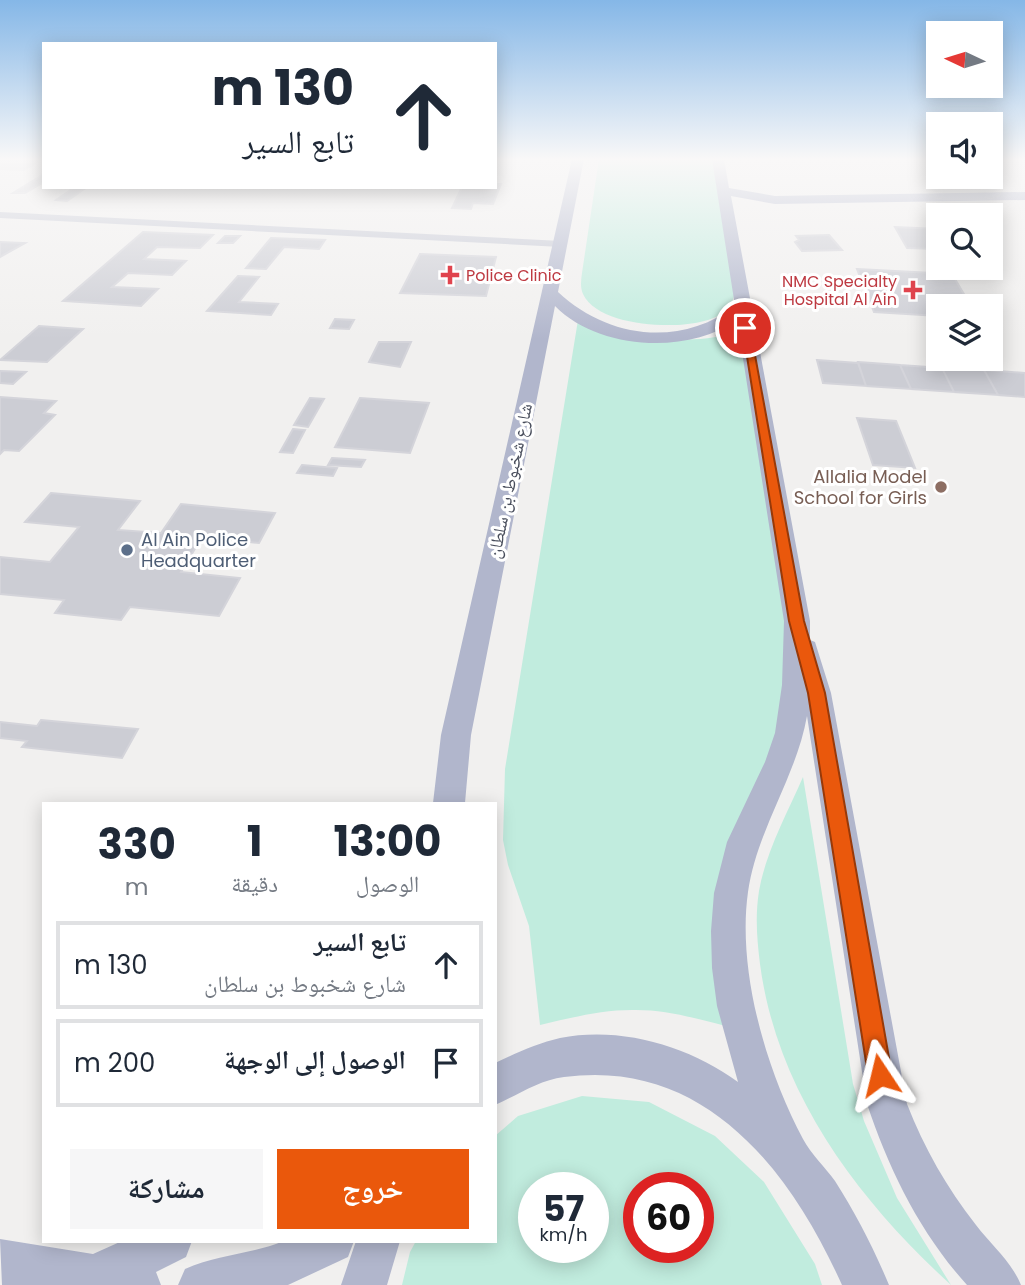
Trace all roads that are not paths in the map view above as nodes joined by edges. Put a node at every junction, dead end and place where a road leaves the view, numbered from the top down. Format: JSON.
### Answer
{"nodes":[{"id":1,"x":77,"y":219,"type":"edge"},
{"id":2,"x":566,"y":219,"type":"edge"},
{"id":3,"x":741,"y":219,"type":"edge"},
{"id":4,"x":561,"y":244,"type":"junction"},
{"id":5,"x":550,"y":293,"type":"junction"},
{"id":6,"x":742,"y":308,"type":"junction"},
{"id":7,"x":797,"y":621,"type":"junction"},
{"id":8,"x":456,"y":735,"type":"junction"},
{"id":9,"x":432,"y":802,"type":"edge"},
{"id":10,"x":449,"y":802,"type":"edge"},
{"id":11,"x":497,"y":1084,"type":"edge"},
{"id":12,"x":786,"y":1149,"type":"junction"},
{"id":13,"x":166,"y":1243,"type":"edge"},
{"id":14,"x":328,"y":1243,"type":"edge"},
{"id":15,"x":377,"y":1243,"type":"edge"},
{"id":16,"x":849,"y":1244,"type":"junction"},
{"id":17,"x":0,"y":1262,"type":"edge"},
{"id":18,"x":94,"y":1278,"type":"junction"},
{"id":19,"x":138,"y":1285,"type":"edge"},
{"id":20,"x":201,"y":1285,"type":"edge"},
{"id":21,"x":364,"y":1285,"type":"edge"},
{"id":22,"x":866,"y":1285,"type":"edge"},
{"id":23,"x":886,"y":1285,"type":"edge"},
{"id":24,"x":998,"y":1285,"type":"edge"}],
"edges":[{"from":1,"to":4,"type":"street"},
{"from":2,"to":4,"type":"main road","name":"شارع شخبوط بن سلطان"},
{"from":3,"to":6,"type":"main road"},
{"from":4,"to":5,"type":"main road","name":"شارع شخبوط بن سلطان"},
{"from":5,"to":6,"type":"main road"},
{"from":5,"to":8,"type":"main road","name":"شارع شخبوط بن سلطان"},
{"from":6,"to":7,"type":"main road"},
{"from":7,"to":12,"type":"main road"},
{"from":7,"to":24,"type":"main road"},
{"from":8,"to":9,"type":"main road"},
{"from":8,"to":10,"type":"main road","name":"شارع شخبوط بن سلطان"},
{"from":11,"to":12,"type":"main road"},
{"from":12,"to":16,"type":"main road"},
{"from":13,"to":18,"type":"main road"},
{"from":14,"to":20,"type":"main road"},
{"from":15,"to":21,"type":"main road"},
{"from":16,"to":22,"type":"main road"},
{"from":16,"to":23,"type":"main road"},
{"from":17,"to":18,"type":"main road"},
{"from":18,"to":19,"type":"main road"}]}
